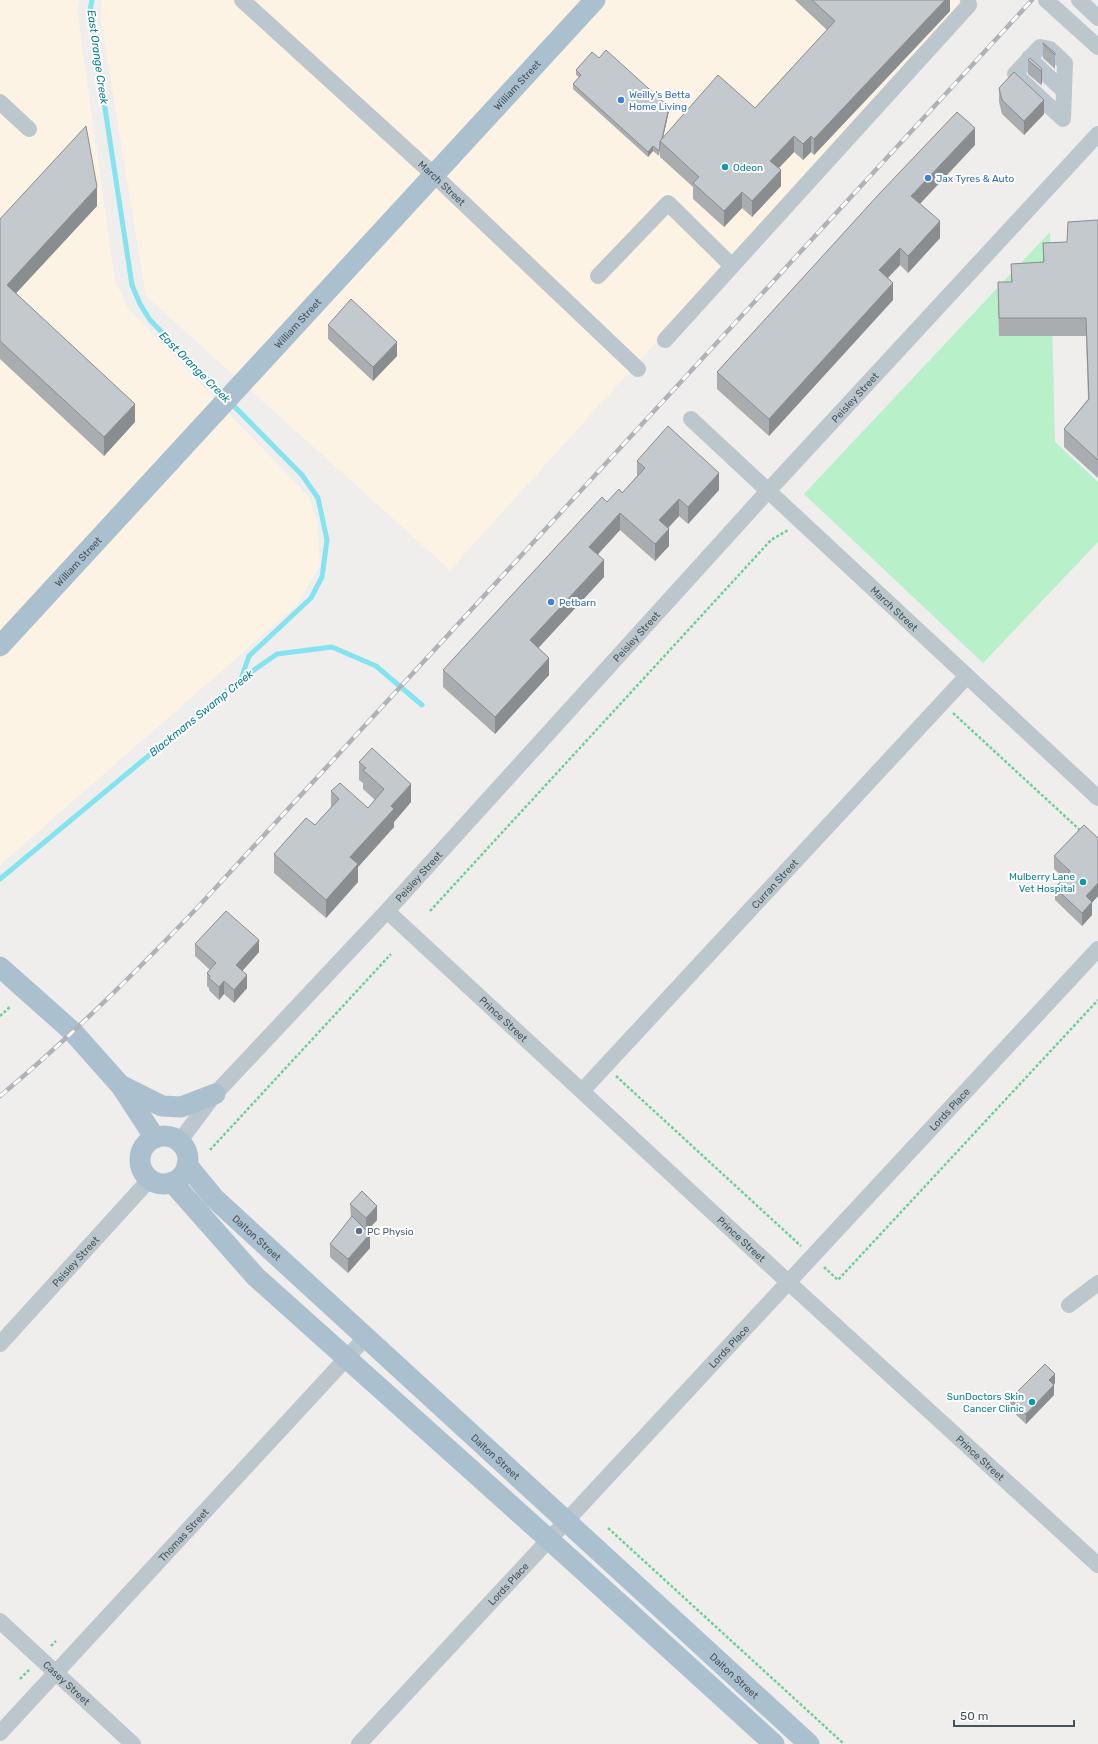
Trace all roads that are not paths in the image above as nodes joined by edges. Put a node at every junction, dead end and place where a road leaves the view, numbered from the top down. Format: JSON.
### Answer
{"nodes":[{"id":1,"x":242,"y":0,"type":"edge"},
{"id":2,"x":595,"y":0,"type":"edge"},
{"id":3,"x":968,"y":0,"type":"edge"},
{"id":4,"x":1046,"y":0,"type":"edge"},
{"id":5,"x":1078,"y":0,"type":"edge"},
{"id":6,"x":1098,"y":18,"type":"edge"},
{"id":7,"x":1098,"y":48,"type":"edge"},
{"id":8,"x":1026,"y":62,"type":"junction"},
{"id":9,"x":1064,"y":98,"type":"junction"},
{"id":10,"x":0,"y":102,"type":"edge"},
{"id":11,"x":29,"y":129,"type":"dead end"},
{"id":12,"x":1098,"y":134,"type":"edge"},
{"id":13,"x":434,"y":175,"type":"junction"},
{"id":14,"x":732,"y":266,"type":"junction"},
{"id":15,"x":598,"y":276,"type":"dead end"},
{"id":16,"x":665,"y":340,"type":"dead end"},
{"id":17,"x":638,"y":369,"type":"dead end"},
{"id":18,"x":691,"y":419,"type":"dead end"},
{"id":19,"x":768,"y":491,"type":"junction"},
{"id":20,"x":0,"y":646,"type":"edge"},
{"id":21,"x":967,"y":676,"type":"junction"},
{"id":22,"x":1098,"y":798,"type":"edge"},
{"id":23,"x":387,"y":910,"type":"junction"},
{"id":24,"x":1098,"y":948,"type":"edge"},
{"id":25,"x":0,"y":967,"type":"edge"},
{"id":26,"x":121,"y":1086,"type":"junction"},
{"id":27,"x":582,"y":1091,"type":"junction"},
{"id":28,"x":215,"y":1094,"type":"junction"},
{"id":29,"x":155,"y":1138,"type":"junction"},
{"id":30,"x":179,"y":1142,"type":"junction"},
{"id":31,"x":187,"y":1165,"type":"junction"},
{"id":32,"x":150,"y":1179,"type":"junction"},
{"id":33,"x":172,"y":1182,"type":"junction"},
{"id":34,"x":788,"y":1282,"type":"junction"},
{"id":35,"x":1098,"y":1283,"type":"edge"},
{"id":36,"x":1069,"y":1305,"type":"dead end"},
{"id":37,"x":366,"y":1336,"type":"junction"},
{"id":38,"x":0,"y":1344,"type":"edge"},
{"id":39,"x":346,"y":1358,"type":"junction"},
{"id":40,"x":567,"y":1520,"type":"junction"},
{"id":41,"x":549,"y":1540,"type":"junction"},
{"id":42,"x":1098,"y":1565,"type":"edge"},
{"id":43,"x":0,"y":1621,"type":"edge"},
{"id":44,"x":56,"y":1673,"type":"junction"},
{"id":45,"x":0,"y":1733,"type":"edge"},
{"id":46,"x":133,"y":1744,"type":"edge"},
{"id":47,"x":358,"y":1744,"type":"edge"},
{"id":48,"x":774,"y":1744,"type":"edge"},
{"id":49,"x":809,"y":1744,"type":"edge"}],
"edges":[{"from":1,"to":13,"type":"street","name":"March Street"},
{"from":2,"to":13,"type":"main road","name":"William Street"},
{"from":3,"to":14,"type":"street"},
{"from":4,"to":7,"type":"street"},
{"from":5,"to":6,"type":"street"},
{"from":8,"to":9,"type":"street"},
{"from":8,"to":9,"type":"street"},
{"from":8,"to":9,"type":"street"},
{"from":10,"to":11,"type":"street"},
{"from":12,"to":19,"type":"street","name":"Peisley Street"},
{"from":13,"to":17,"type":"street","name":"March Street"},
{"from":13,"to":20,"type":"main road","name":"William Street"},
{"from":14,"to":15,"type":"street"},
{"from":14,"to":16,"type":"street"},
{"from":18,"to":19,"type":"street","name":"March Street"},
{"from":19,"to":21,"type":"street","name":"March Street"},
{"from":19,"to":23,"type":"street","name":"Peisley Street"},
{"from":21,"to":22,"type":"street","name":"March Street"},
{"from":21,"to":27,"type":"street","name":"Curran Street"},
{"from":23,"to":27,"type":"street","name":"Prince Street"},
{"from":23,"to":28,"type":"street","name":"Peisley Street"},
{"from":24,"to":34,"type":"street","name":"Lords Place"},
{"from":25,"to":26,"type":"main road"},
{"from":26,"to":28,"type":"main road"},
{"from":26,"to":29,"type":"main road"},
{"from":27,"to":34,"type":"street","name":"Prince Street"},
{"from":28,"to":30,"type":"street","name":"Peisley Street"},
{"from":29,"to":30,"type":"main road"},
{"from":29,"to":32,"type":"main road"},
{"from":30,"to":31,"type":"main road"},
{"from":31,"to":33,"type":"main road"},
{"from":31,"to":37,"type":"main road","name":"Dalton Street"},
{"from":32,"to":33,"type":"main road"},
{"from":32,"to":38,"type":"street","name":"Peisley Street"},
{"from":33,"to":39,"type":"main road"},
{"from":34,"to":40,"type":"street","name":"Lords Place"},
{"from":34,"to":42,"type":"street","name":"Prince Street"},
{"from":35,"to":36,"type":"street"},
{"from":37,"to":39,"type":"street","name":"Thomas Street"},
{"from":37,"to":40,"type":"main road","name":"Dalton Street"},
{"from":39,"to":41,"type":"main road"},
{"from":39,"to":44,"type":"street","name":"Thomas Street"},
{"from":40,"to":41,"type":"street","name":"Lords Place"},
{"from":40,"to":49,"type":"main road","name":"Dalton Street"},
{"from":41,"to":47,"type":"street","name":"Lords Place"},
{"from":41,"to":48,"type":"main road"},
{"from":43,"to":44,"type":"street","name":"Casey Street"},
{"from":44,"to":45,"type":"street","name":"Thomas Street"},
{"from":44,"to":46,"type":"street","name":"Casey Street"}]}
